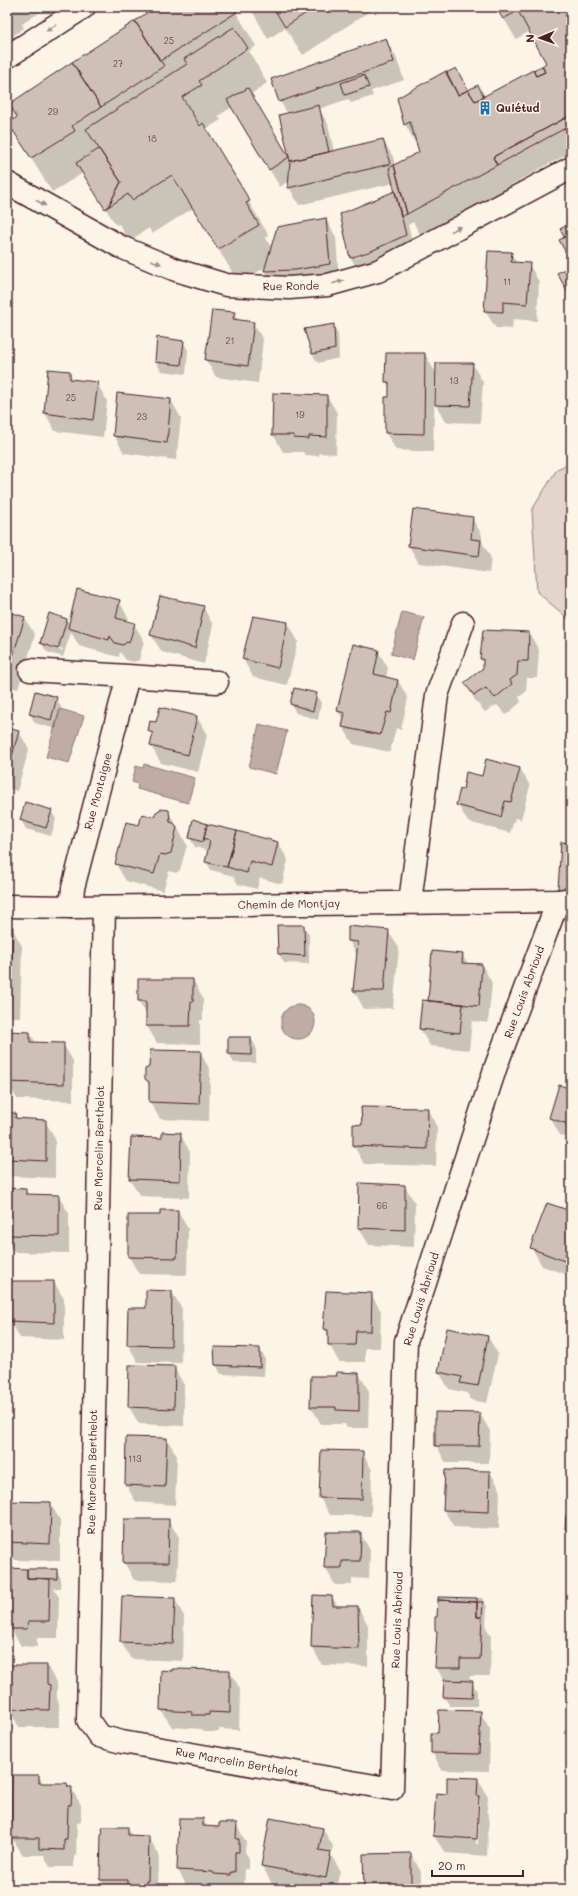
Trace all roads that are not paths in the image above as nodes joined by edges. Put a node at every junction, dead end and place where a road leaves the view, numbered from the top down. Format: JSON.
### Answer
{"nodes":[{"id":1,"x":84,"y":7,"type":"edge"},
{"id":2,"x":7,"y":57,"type":"edge"},
{"id":3,"x":571,"y":168,"type":"edge"},
{"id":4,"x":7,"y":183,"type":"edge"},
{"id":5,"x":463,"y":624,"type":"dead end"},
{"id":6,"x":30,"y":670,"type":"dead end"},
{"id":7,"x":128,"y":676,"type":"junction"},
{"id":8,"x":217,"y":682,"type":"dead end"},
{"id":9,"x":564,"y":900,"type":"edge"},
{"id":10,"x":410,"y":902,"type":"junction"},
{"id":11,"x":7,"y":906,"type":"edge"},
{"id":12,"x":71,"y":907,"type":"junction"},
{"id":13,"x":104,"y":907,"type":"junction"},
{"id":14,"x":392,"y":1789,"type":"joint"}],
"edges":[{"from":1,"to":2,"type":"street","one_way":true},
{"from":4,"to":3,"type":"street","name":"Rue Ronde","one_way":true},
{"from":5,"to":10,"type":"street"},
{"from":6,"to":7,"type":"street"},
{"from":7,"to":8,"type":"street"},
{"from":7,"to":12,"type":"street","name":"Rue Montaigne"},
{"from":9,"to":10,"type":"street","name":"Chemin de Montjay"},
{"from":9,"to":14,"type":"street","name":"Rue Louis Abrioud"},
{"from":10,"to":13,"type":"street","name":"Chemin de Montjay"},
{"from":11,"to":12,"type":"street","name":"Chemin de Montjay"},
{"from":12,"to":13,"type":"street","name":"Chemin de Montjay"},
{"from":13,"to":14,"type":"street","name":"Rue Marcelin Berthelot"}]}
